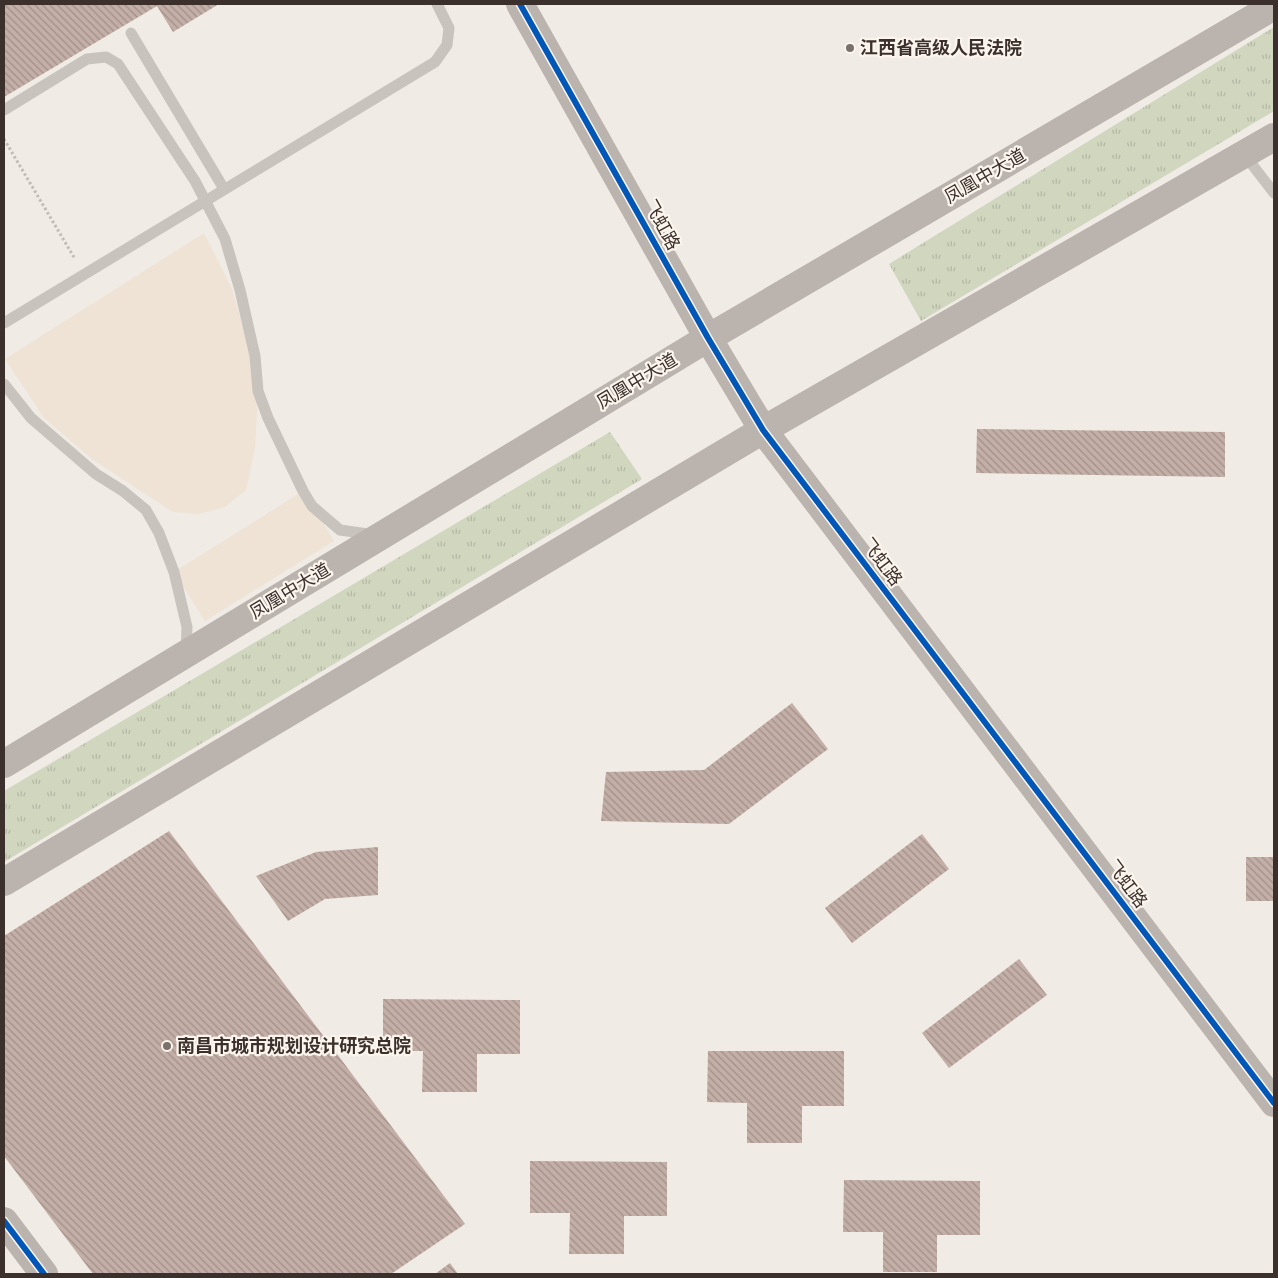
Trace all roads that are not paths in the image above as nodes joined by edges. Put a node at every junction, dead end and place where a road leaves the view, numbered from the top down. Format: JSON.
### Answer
{"nodes":[{"id":1,"x":438,"y":4,"type":"edge"},
{"id":2,"x":520,"y":4,"type":"edge"},
{"id":3,"x":1274,"y":6,"type":"edge"},
{"id":4,"x":131,"y":32,"type":"dead end"},
{"id":5,"x":4,"y":110,"type":"edge"},
{"id":6,"x":1274,"y":137,"type":"edge"},
{"id":7,"x":1244,"y":154,"type":"junction"},
{"id":8,"x":224,"y":189,"type":"junction"},
{"id":9,"x":1274,"y":193,"type":"edge"},
{"id":10,"x":205,"y":201,"type":"junction"},
{"id":11,"x":4,"y":323,"type":"edge"},
{"id":12,"x":708,"y":338,"type":"junction"},
{"id":13,"x":4,"y":384,"type":"edge"},
{"id":14,"x":763,"y":430,"type":"junction"},
{"id":15,"x":381,"y":536,"type":"junction"},
{"id":16,"x":186,"y":654,"type":"junction"},
{"id":17,"x":4,"y":764,"type":"edge"},
{"id":18,"x":4,"y":882,"type":"edge"},
{"id":19,"x":1274,"y":1103,"type":"edge"},
{"id":20,"x":4,"y":1221,"type":"edge"},
{"id":21,"x":44,"y":1274,"type":"edge"}],
"edges":[{"from":1,"to":8,"type":"lane"},
{"from":2,"to":12,"type":"main road","name":"飞虹路"},
{"from":3,"to":12,"type":"main road","name":"凤凰中大道"},
{"from":4,"to":8,"type":"lane"},
{"from":5,"to":10,"type":"lane"},
{"from":6,"to":7,"type":"main road"},
{"from":7,"to":9,"type":"lane"},
{"from":7,"to":14,"type":"main road"},
{"from":8,"to":10,"type":"lane"},
{"from":10,"to":11,"type":"lane"},
{"from":10,"to":15,"type":"lane"},
{"from":12,"to":14,"type":"main road","name":"飞虹路"},
{"from":12,"to":15,"type":"main road","name":"凤凰中大道"},
{"from":13,"to":16,"type":"lane"},
{"from":14,"to":18,"type":"main road"},
{"from":14,"to":19,"type":"main road","name":"飞虹路"},
{"from":15,"to":16,"type":"main road","name":"凤凰中大道"},
{"from":16,"to":17,"type":"main road","name":"凤凰中大道"},
{"from":20,"to":21,"type":"main road"}]}
